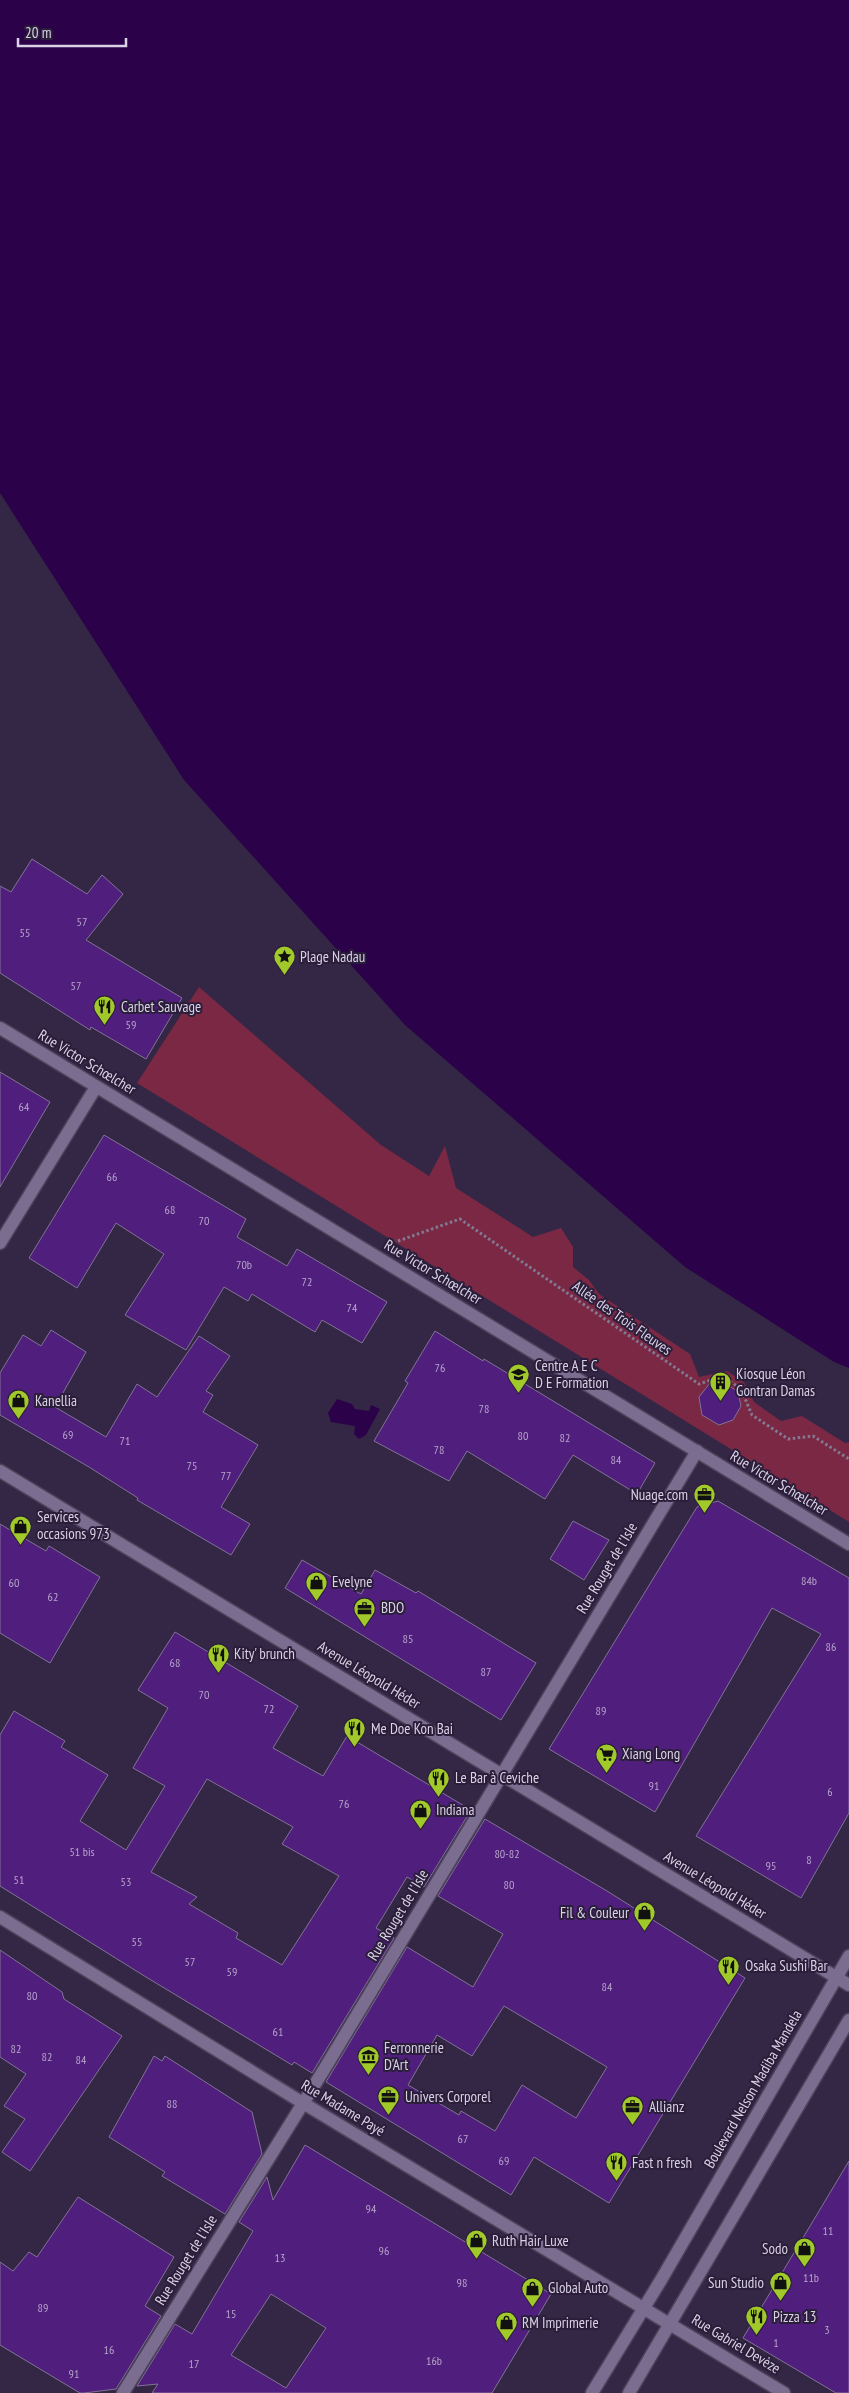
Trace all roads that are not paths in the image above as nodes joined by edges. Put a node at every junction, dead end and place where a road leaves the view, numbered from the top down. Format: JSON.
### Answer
{"nodes":[{"id":1,"x":0,"y":1028,"type":"edge"},
{"id":2,"x":96,"y":1087,"type":"junction"},
{"id":3,"x":0,"y":1243,"type":"edge"},
{"id":4,"x":697,"y":1452,"type":"junction"},
{"id":5,"x":0,"y":1471,"type":"edge"},
{"id":6,"x":849,"y":1544,"type":"edge"},
{"id":7,"x":501,"y":1774,"type":"junction"},
{"id":8,"x":0,"y":1917,"type":"edge"},
{"id":9,"x":849,"y":1956,"type":"edge"},
{"id":10,"x":836,"y":1978,"type":"junction"},
{"id":11,"x":849,"y":1985,"type":"edge"},
{"id":12,"x":849,"y":2020,"type":"edge"},
{"id":13,"x":303,"y":2103,"type":"junction"},
{"id":14,"x":645,"y":2307,"type":"junction"},
{"id":15,"x":671,"y":2324,"type":"junction"},
{"id":16,"x":123,"y":2393,"type":"edge"},
{"id":17,"x":592,"y":2393,"type":"edge"},
{"id":18,"x":629,"y":2393,"type":"edge"},
{"id":19,"x":784,"y":2393,"type":"edge"}],
"edges":[{"from":1,"to":2,"type":"street","name":"Rue Victor Schœlcher"},
{"from":2,"to":3,"type":"street"},
{"from":2,"to":4,"type":"street","name":"Rue Victor Schœlcher"},
{"from":4,"to":6,"type":"street","name":"Rue Victor Schœlcher"},
{"from":4,"to":7,"type":"street","name":"Rue Rouget de l'Isle"},
{"from":5,"to":7,"type":"street","name":"Avenue Léopold Héder"},
{"from":7,"to":10,"type":"street","name":"Avenue Léopold Héder"},
{"from":7,"to":13,"type":"street","name":"Rue Rouget de l'Isle"},
{"from":8,"to":13,"type":"street","name":"Rue Madame Payé"},
{"from":9,"to":10,"type":"street","name":"Boulevard Nelson Madiba Mandela"},
{"from":10,"to":11,"type":"street","name":"Avenue Léopold Héder"},
{"from":10,"to":14,"type":"street","name":"Boulevard Nelson Madiba Mandela"},
{"from":12,"to":15,"type":"street"},
{"from":13,"to":14,"type":"street","name":"Rue Madame Payé"},
{"from":13,"to":16,"type":"street","name":"Rue Rouget de l'Isle"},
{"from":14,"to":15,"type":"street","name":"Rue Madame Payé"},
{"from":14,"to":17,"type":"street","name":"Boulevard Nelson Madiba Mandela"},
{"from":15,"to":18,"type":"street"},
{"from":15,"to":19,"type":"street","name":"Rue Gabriel Devèze"}]}
